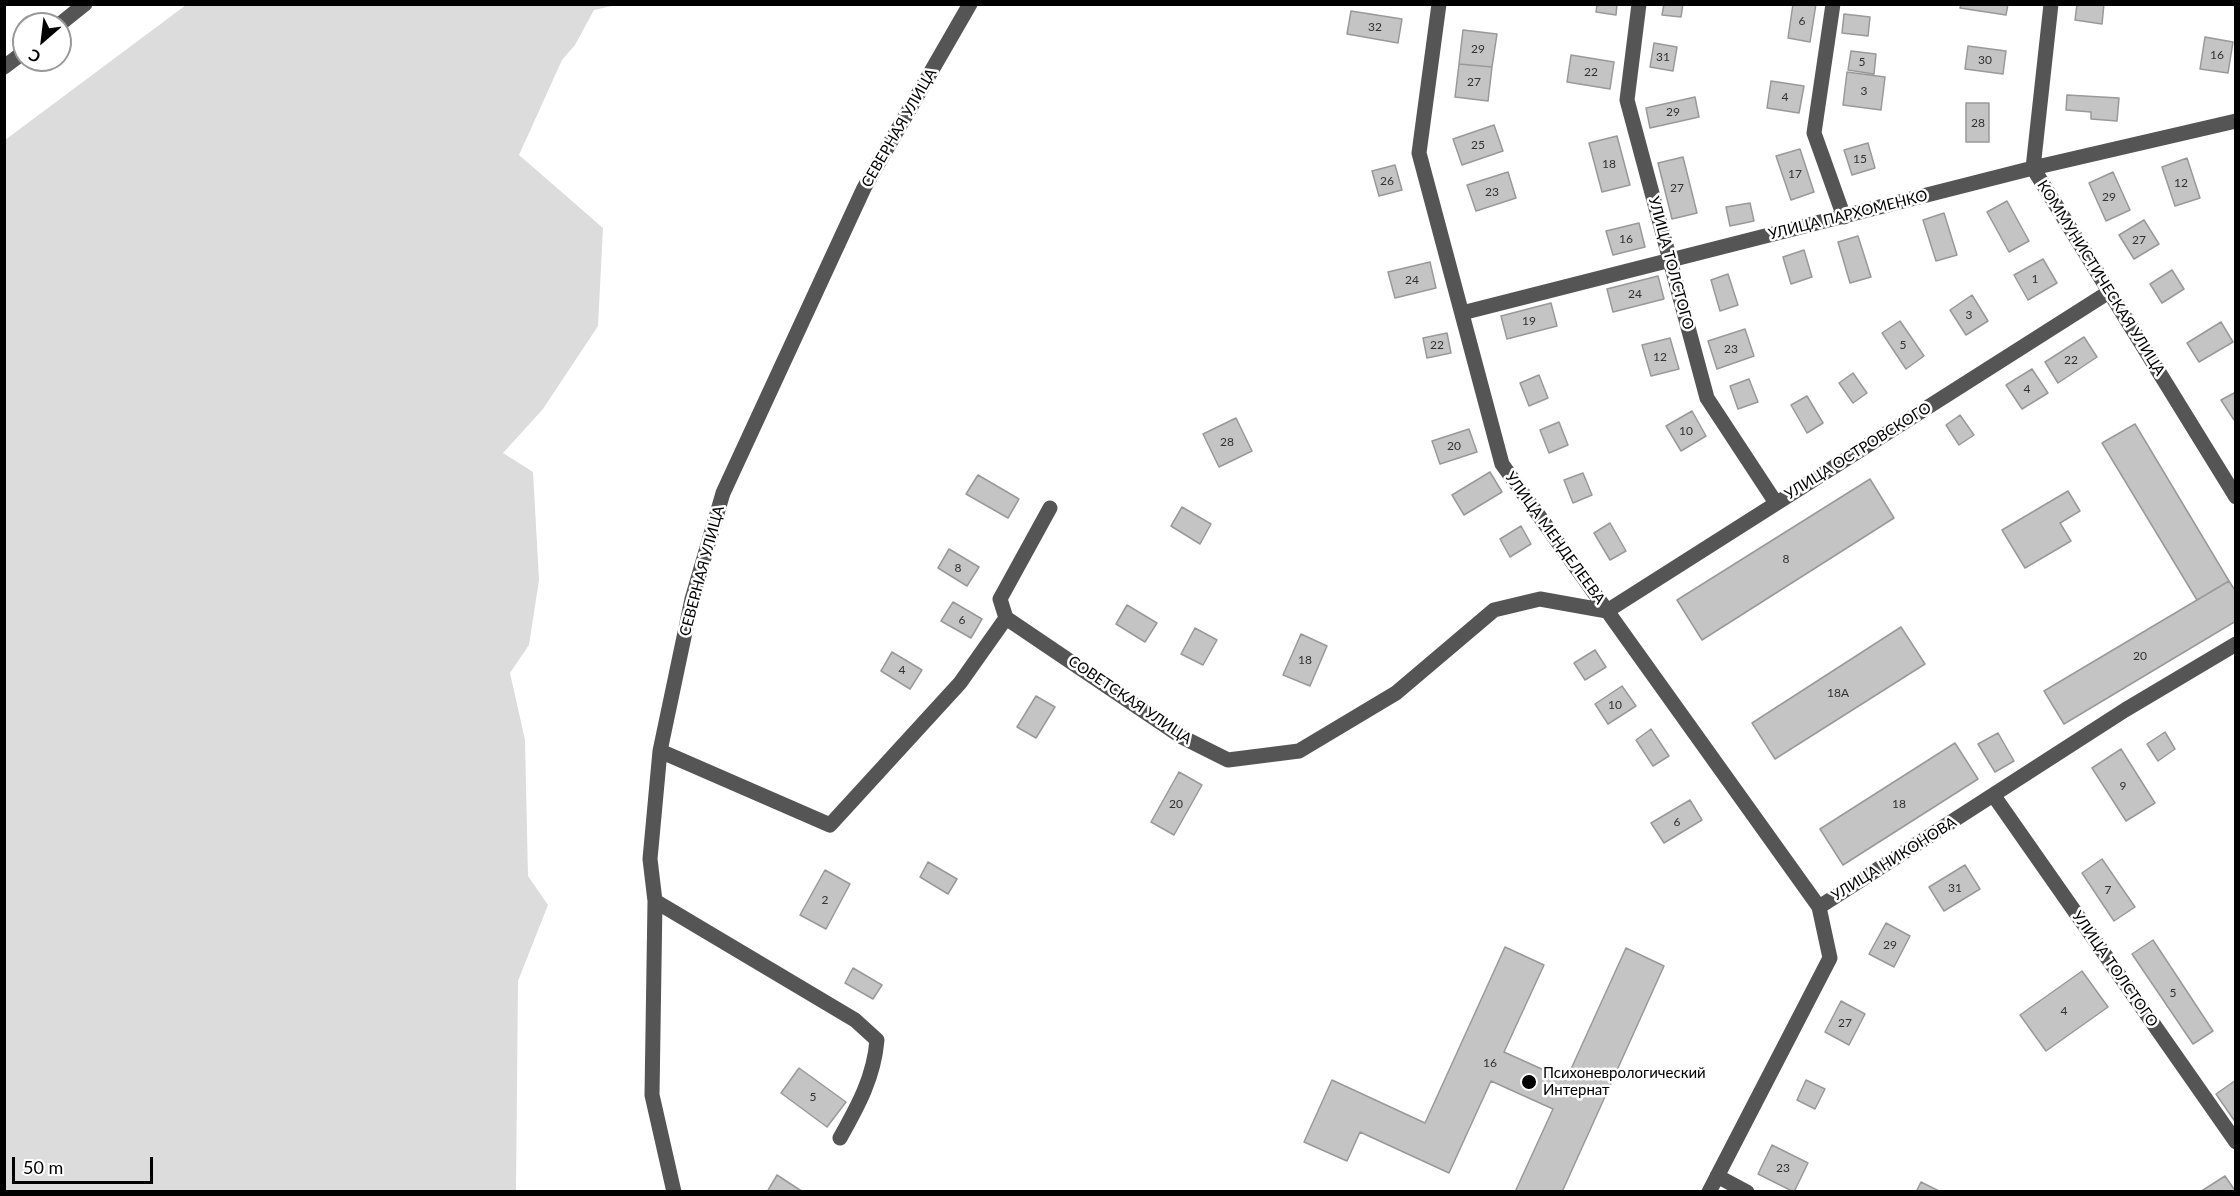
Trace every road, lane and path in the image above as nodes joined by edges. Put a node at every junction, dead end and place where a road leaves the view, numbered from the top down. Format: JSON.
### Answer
{"nodes":[{"id":1,"x":85,"y":4,"type":"edge"},
{"id":2,"x":970,"y":4,"type":"edge"},
{"id":3,"x":1439,"y":4,"type":"edge"},
{"id":4,"x":1639,"y":4,"type":"edge"},
{"id":5,"x":1833,"y":4,"type":"edge"},
{"id":6,"x":2051,"y":4,"type":"edge"},
{"id":7,"x":72,"y":14,"type":"edge"},
{"id":8,"x":2235,"y":122,"type":"edge"},
{"id":9,"x":2033,"y":168,"type":"junction"},
{"id":10,"x":1844,"y":217,"type":"junction"},
{"id":11,"x":1670,"y":260,"type":"junction"},
{"id":12,"x":2109,"y":292,"type":"junction"},
{"id":13,"x":1462,"y":313,"type":"junction"},
{"id":14,"x":2235,"y":496,"type":"edge"},
{"id":15,"x":1776,"y":503,"type":"junction"},
{"id":16,"x":1050,"y":508,"type":"dead end"},
{"id":17,"x":1607,"y":611,"type":"junction"},
{"id":18,"x":1006,"y":618,"type":"junction"},
{"id":19,"x":2235,"y":644,"type":"edge"},
{"id":20,"x":660,"y":751,"type":"junction"},
{"id":21,"x":1994,"y":796,"type":"junction"},
{"id":22,"x":655,"y":901,"type":"junction"},
{"id":23,"x":1819,"y":907,"type":"junction"},
{"id":24,"x":840,"y":1138,"type":"dead end"},
{"id":25,"x":2235,"y":1142,"type":"edge"},
{"id":26,"x":1717,"y":1176,"type":"junction"},
{"id":27,"x":674,"y":1191,"type":"edge"},
{"id":28,"x":1709,"y":1191,"type":"edge"},
{"id":29,"x":1747,"y":1191,"type":"edge"}],
"edges":[{"from":1,"to":7,"type":"street"},
{"from":2,"to":20,"type":"street","name":"СЕВЕРНАЯ УЛИЦА"},
{"from":3,"to":13,"type":"street","name":"УЛИЦА МЕНДЕЛЕЕВА"},
{"from":4,"to":11,"type":"street","name":"УЛИЦА ТОЛСТОГО"},
{"from":5,"to":10,"type":"street"},
{"from":6,"to":9,"type":"street","name":"КОММУНИСТИЧЕСКАЯ УЛИЦА"},
{"from":8,"to":9,"type":"street","name":"УЛИЦА ПАРХОМЕНКО"},
{"from":9,"to":10,"type":"street","name":"УЛИЦА ПАРХОМЕНКО"},
{"from":9,"to":12,"type":"street","name":"КОММУНИСТИЧЕСКАЯ УЛИЦА"},
{"from":10,"to":11,"type":"street","name":"УЛИЦА ПАРХОМЕНКО"},
{"from":11,"to":13,"type":"street","name":"УЛИЦА ПАРХОМЕНКО"},
{"from":11,"to":15,"type":"street","name":"УЛИЦА ТОЛСТОГО"},
{"from":12,"to":14,"type":"street","name":"КОММУНИСТИЧЕСКАЯ УЛИЦА"},
{"from":12,"to":15,"type":"street","name":"УЛИЦА ОСТРОВСКОГО"},
{"from":13,"to":17,"type":"street","name":"УЛИЦА МЕНДЕЛЕЕВА"},
{"from":15,"to":17,"type":"street","name":"УЛИЦА ОСТРОВСКОГО"},
{"from":16,"to":18,"type":"street"},
{"from":17,"to":18,"type":"street","name":"СОВЕТСКАЯ УЛИЦА"},
{"from":17,"to":23,"type":"street","name":"УЛИЦА МЕНДЕЛЕЕВА"},
{"from":18,"to":20,"type":"street"},
{"from":19,"to":21,"type":"street","name":"УЛИЦА НИКОНОВА"},
{"from":20,"to":22,"type":"street","name":"СЕВЕРНАЯ УЛИЦА"},
{"from":21,"to":23,"type":"street","name":"УЛИЦА НИКОНОВА"},
{"from":21,"to":25,"type":"street","name":"УЛИЦА ТОЛСТОГО"},
{"from":22,"to":24,"type":"street"},
{"from":22,"to":27,"type":"street","name":"СЕВЕРНАЯ УЛИЦА"},
{"from":23,"to":26,"type":"street","name":"УЛИЦА НИКОНОВА"},
{"from":26,"to":28,"type":"street","name":"УЛИЦА НИКОНОВА"},
{"from":26,"to":29,"type":"street"}]}
